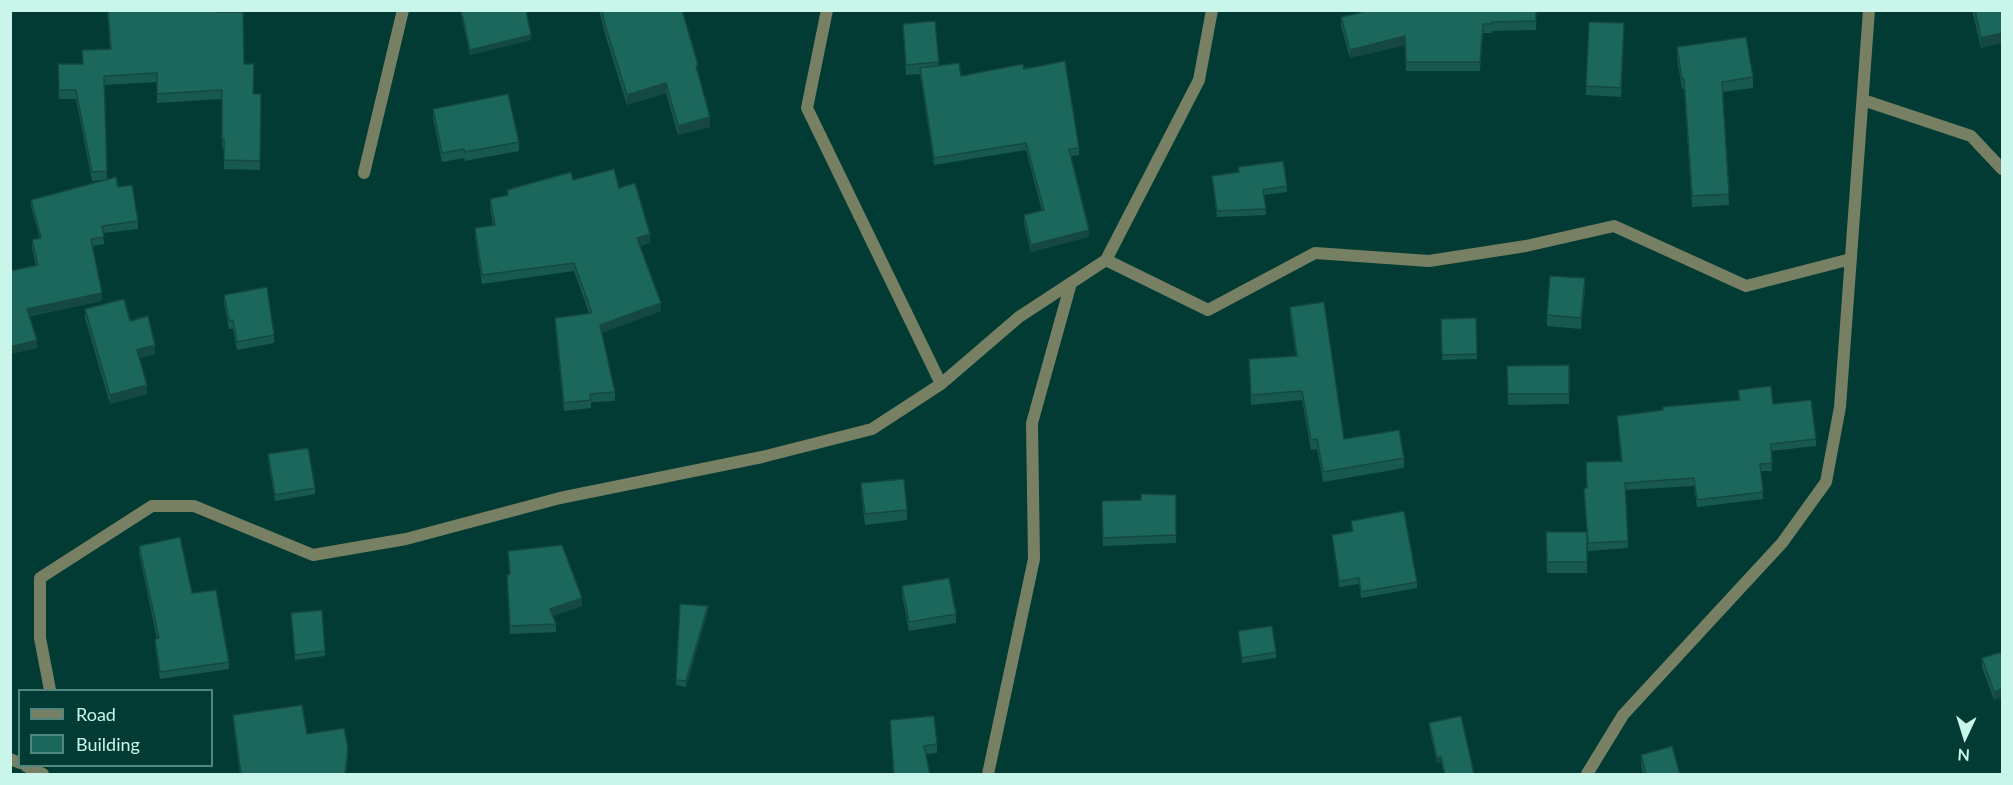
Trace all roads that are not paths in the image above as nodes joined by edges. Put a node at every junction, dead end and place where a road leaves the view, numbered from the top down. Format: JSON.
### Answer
{"nodes":[{"id":1,"x":403,"y":10,"type":"edge"},
{"id":2,"x":827,"y":10,"type":"edge"},
{"id":3,"x":1212,"y":10,"type":"edge"},
{"id":4,"x":1869,"y":10,"type":"edge"},
{"id":5,"x":1863,"y":100,"type":"junction"},
{"id":6,"x":2002,"y":169,"type":"edge"},
{"id":7,"x":364,"y":173,"type":"dead end"},
{"id":8,"x":1851,"y":259,"type":"junction"},
{"id":9,"x":1106,"y":260,"type":"junction"},
{"id":10,"x":1071,"y":284,"type":"junction"},
{"id":11,"x":941,"y":384,"type":"junction"},
{"id":12,"x":50,"y":689,"type":"edge"},
{"id":13,"x":988,"y":774,"type":"edge"},
{"id":14,"x":1587,"y":774,"type":"edge"}],
"edges":[{"from":1,"to":7,"type":"street"},
{"from":2,"to":11,"type":"street"},
{"from":3,"to":9,"type":"street"},
{"from":4,"to":5,"type":"street"},
{"from":5,"to":6,"type":"street"},
{"from":5,"to":8,"type":"street"},
{"from":8,"to":9,"type":"street"},
{"from":8,"to":14,"type":"street"},
{"from":9,"to":10,"type":"street"},
{"from":10,"to":11,"type":"street"},
{"from":10,"to":13,"type":"street"},
{"from":11,"to":12,"type":"street"}]}
